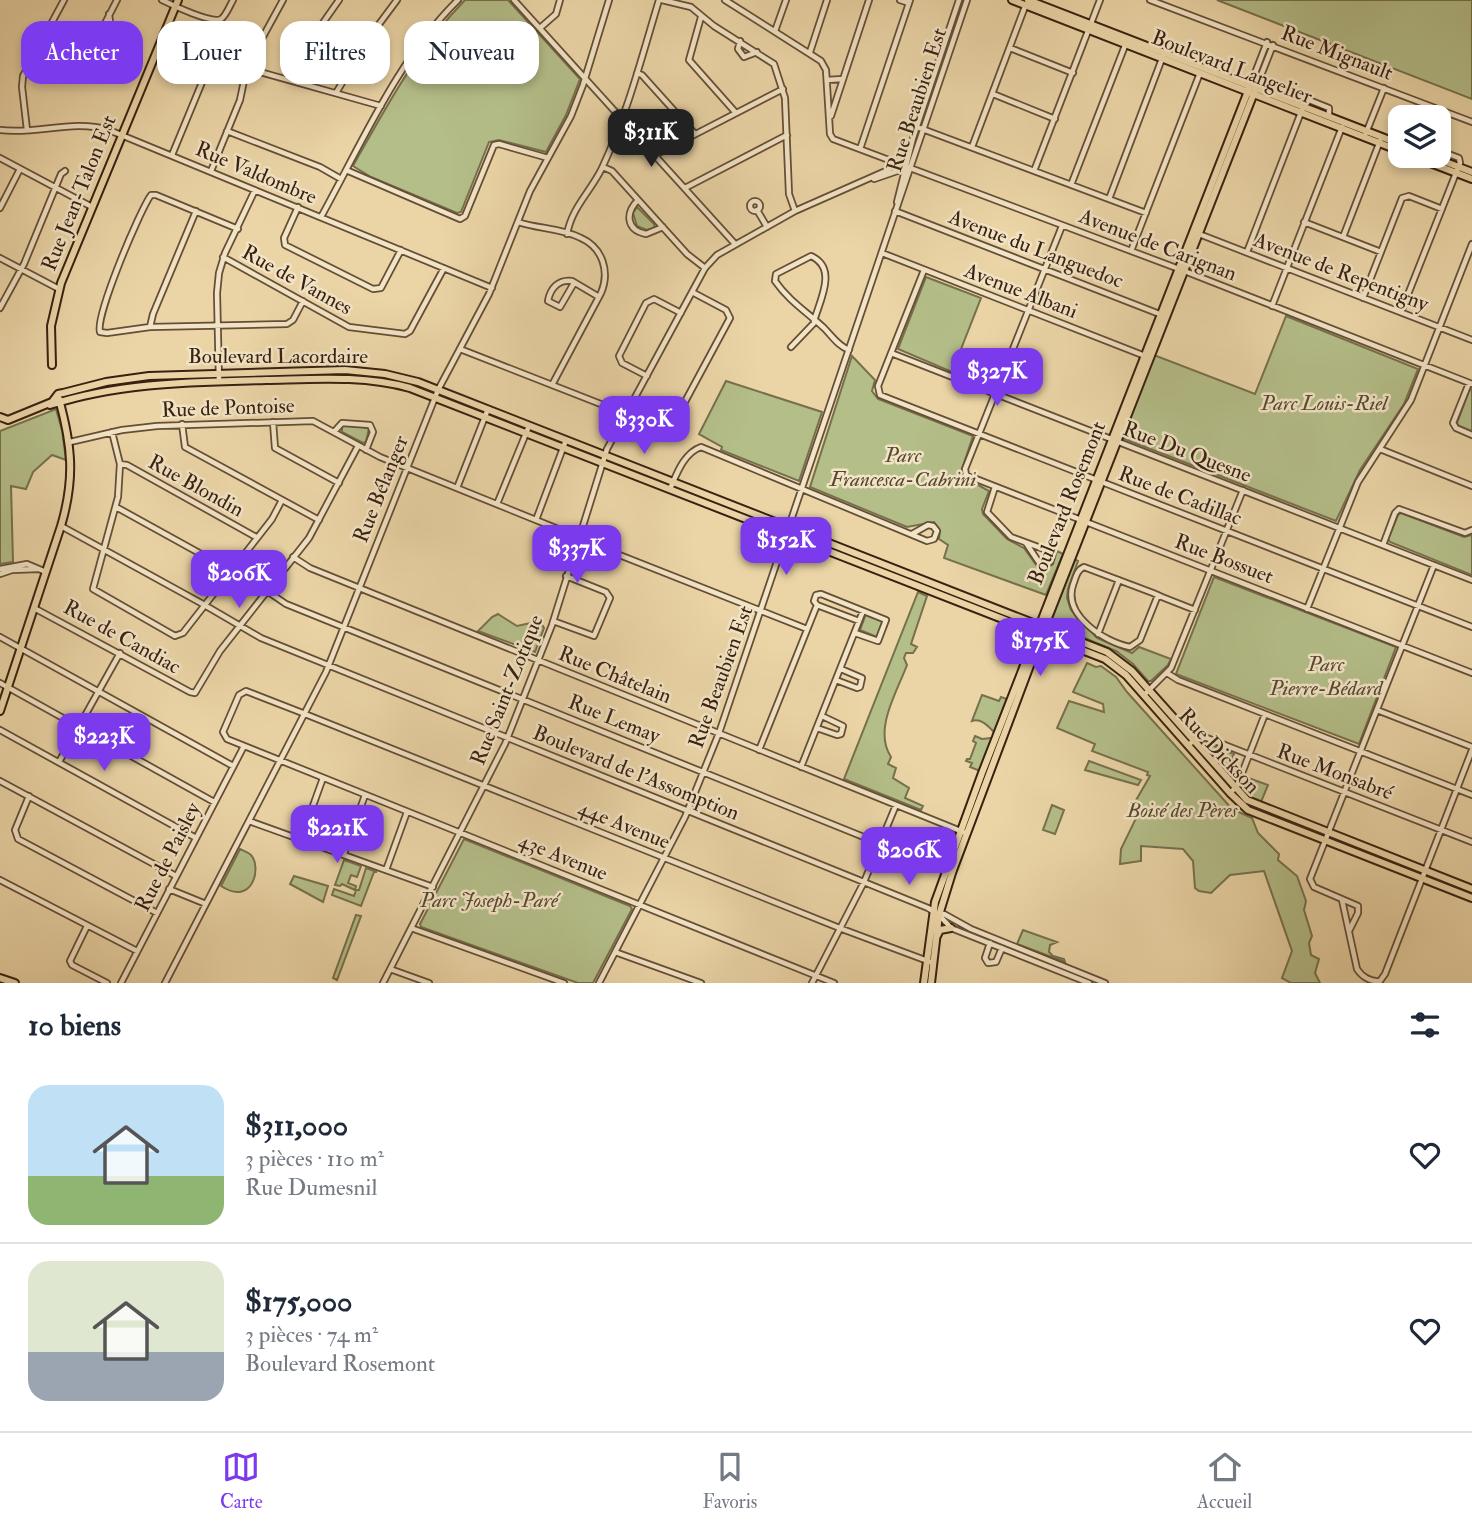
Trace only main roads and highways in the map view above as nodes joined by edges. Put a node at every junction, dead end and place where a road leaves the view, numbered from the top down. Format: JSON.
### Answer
{"nodes":[{"id":1,"x":1012,"y":0,"type":"edge"},
{"id":2,"x":1027,"y":2,"type":"edge"},
{"id":3,"x":177,"y":3,"type":"edge"},
{"id":4,"x":1252,"y":90,"type":"junction"},
{"id":5,"x":1302,"y":110,"type":"junction"},
{"id":6,"x":1342,"y":125,"type":"junction"},
{"id":7,"x":1381,"y":140,"type":"junction"},
{"id":8,"x":1388,"y":141,"type":"edge"},
{"id":9,"x":1388,"y":144,"type":"edge"},
{"id":10,"x":1451,"y":167,"type":"edge"},
{"id":11,"x":1451,"y":168,"type":"edge"},
{"id":12,"x":1457,"y":170,"type":"junction"},
{"id":13,"x":1472,"y":172,"type":"edge"},
{"id":14,"x":1472,"y":179,"type":"edge"},
{"id":15,"x":1181,"y":270,"type":"junction"},
{"id":16,"x":52,"y":365,"type":"dead end"},
{"id":17,"x":219,"y":377,"type":"junction"},
{"id":18,"x":58,"y":394,"type":"junction"},
{"id":19,"x":60,"y":402,"type":"junction"},
{"id":20,"x":487,"y":413,"type":"junction"},
{"id":21,"x":1,"y":420,"type":"edge"},
{"id":22,"x":528,"y":429,"type":"junction"},
{"id":23,"x":603,"y":459,"type":"junction"},
{"id":24,"x":788,"y":531,"type":"junction"},
{"id":25,"x":962,"y":595,"type":"junction"},
{"id":26,"x":960,"y":603,"type":"junction"},
{"id":27,"x":1040,"y":629,"type":"junction"},
{"id":28,"x":0,"y":711,"type":"edge"},
{"id":29,"x":1232,"y":791,"type":"junction"},
{"id":30,"x":1423,"y":875,"type":"junction"},
{"id":31,"x":1472,"y":889,"type":"edge"},
{"id":32,"x":1472,"y":898,"type":"edge"},
{"id":33,"x":936,"y":913,"type":"junction"},
{"id":34,"x":951,"y":928,"type":"road end"},
{"id":35,"x":936,"y":942,"type":"junction"},
{"id":36,"x":930,"y":963,"type":"junction"},
{"id":37,"x":0,"y":978,"type":"edge"},
{"id":38,"x":15,"y":983,"type":"edge"},
{"id":39,"x":924,"y":983,"type":"edge"},
{"id":40,"x":931,"y":983,"type":"edge"}],
"edges":[{"from":1,"to":2,"type":"main road","name":"Boulevard Langelier"},
{"from":2,"to":4,"type":"main road","name":"Boulevard Langelier"},
{"from":3,"to":16,"type":"main road","name":"Rue Jean-Talon Est"},
{"from":4,"to":5,"type":"main road","name":"Boulevard Langelier"},
{"from":4,"to":15,"type":"main road","name":"Boulevard Rosemont"},
{"from":4,"to":15,"type":"main road","name":"Boulevard Rosemont"},
{"from":5,"to":6,"type":"main road","name":"Boulevard Langelier"},
{"from":5,"to":6,"type":"main road","name":"Boulevard Langelier"},
{"from":6,"to":7,"type":"main road","name":"Boulevard Langelier"},
{"from":7,"to":8,"type":"main road","name":"Boulevard Langelier"},
{"from":7,"to":9,"type":"main road","name":"Boulevard Langelier"},
{"from":10,"to":12,"type":"main road"},
{"from":11,"to":12,"type":"main road"},
{"from":12,"to":13,"type":"main road"},
{"from":12,"to":14,"type":"main road"},
{"from":15,"to":27,"type":"main road","name":"Boulevard Rosemont"},
{"from":17,"to":18,"type":"main road","name":"Boulevard Lacordaire"},
{"from":17,"to":19,"type":"main road","name":"Boulevard Lacordaire"},
{"from":17,"to":20,"type":"main road","name":"Boulevard Lacordaire"},
{"from":17,"to":20,"type":"main road","name":"Boulevard Lacordaire"},
{"from":18,"to":19,"type":"main road"},
{"from":18,"to":21,"type":"main road","name":"Boulevard Lacordaire"},
{"from":19,"to":21,"type":"main road","name":"Boulevard Lacordaire"},
{"from":19,"to":28,"type":"main road"},
{"from":20,"to":22,"type":"main road","name":"Boulevard Lacordaire"},
{"from":22,"to":23,"type":"main road","name":"Boulevard Lacordaire"},
{"from":22,"to":23,"type":"main road","name":"Boulevard Lacordaire"},
{"from":23,"to":24,"type":"main road","name":"Boulevard Lacordaire"},
{"from":24,"to":25,"type":"main road"},
{"from":24,"to":26,"type":"main road"},
{"from":25,"to":26,"type":"main road"},
{"from":25,"to":27,"type":"main road"},
{"from":26,"to":27,"type":"main road"},
{"from":27,"to":29,"type":"main road","name":"Rue Dickson"},
{"from":27,"to":33,"type":"main road","name":"Boulevard Rosemont"},
{"from":29,"to":30,"type":"main road","name":"Rue Dickson"},
{"from":29,"to":30,"type":"main road","name":"Rue Dickson"},
{"from":30,"to":31,"type":"main road","name":"Rue Dickson"},
{"from":30,"to":32,"type":"main road","name":"Rue Dickson"},
{"from":33,"to":35,"type":"main road","name":"Boulevard Rosemont"},
{"from":33,"to":36,"type":"main road","name":"Boulevard Rosemont"},
{"from":34,"to":35,"type":"main road"},
{"from":35,"to":36,"type":"main road","name":"Boulevard Rosemont"},
{"from":36,"to":39,"type":"main road","name":"Boulevard Rosemont"},
{"from":36,"to":40,"type":"main road","name":"Boulevard Rosemont"},
{"from":37,"to":38,"type":"main road"}]}
